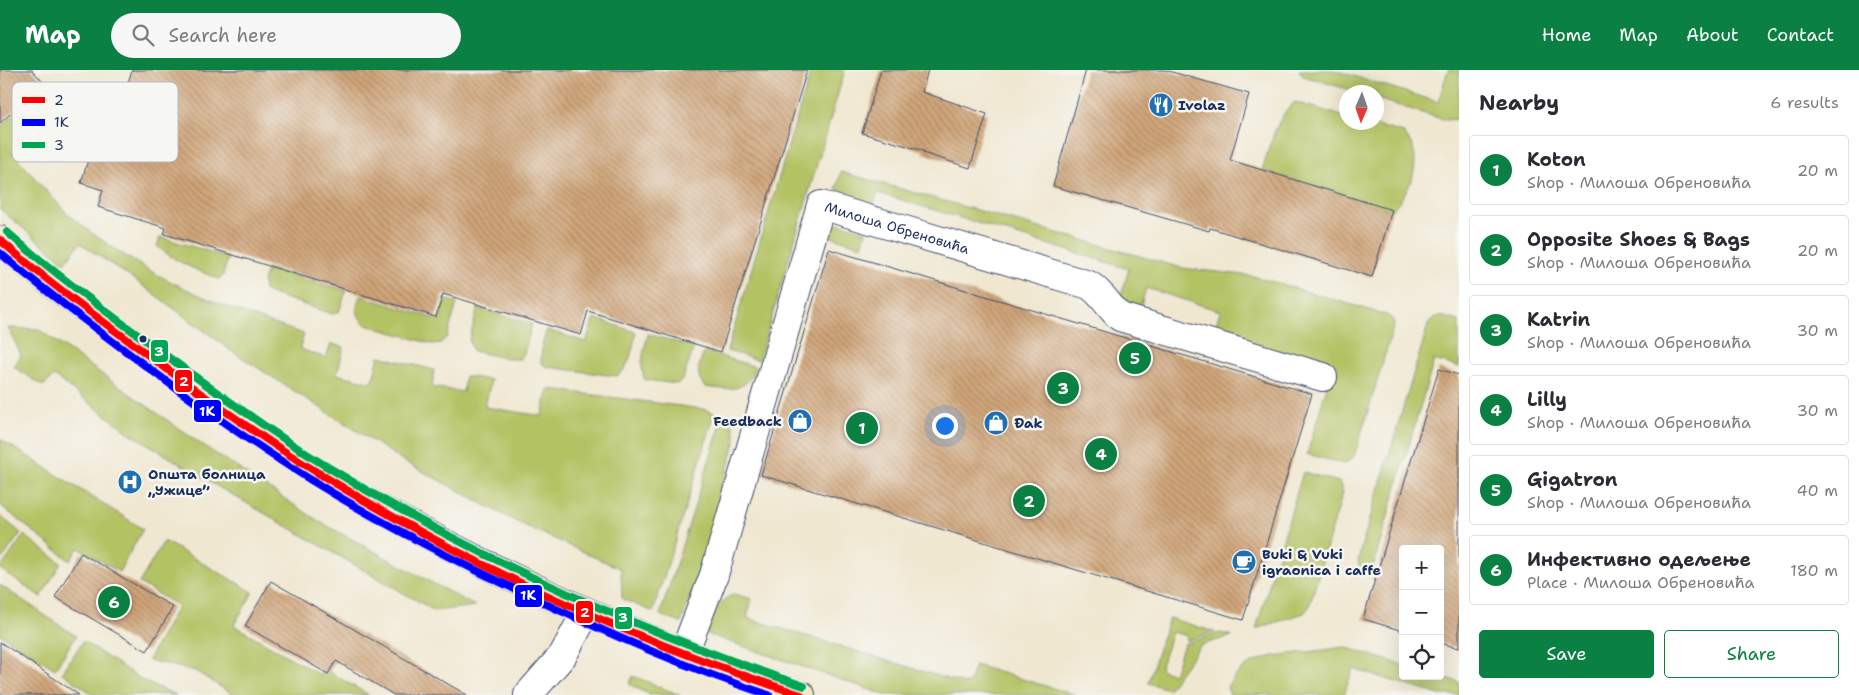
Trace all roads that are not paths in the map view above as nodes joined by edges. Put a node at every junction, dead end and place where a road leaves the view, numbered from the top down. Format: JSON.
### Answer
{"nodes":[{"id":1,"x":0,"y":240,"type":"edge"},
{"id":2,"x":1323,"y":377,"type":"dead end"},
{"id":3,"x":586,"y":612,"type":"junction"},
{"id":4,"x":684,"y":653,"type":"junction"},
{"id":5,"x":528,"y":695,"type":"edge"},
{"id":6,"x":802,"y":695,"type":"edge"}],
"edges":[{"from":1,"to":3,"type":"street"},
{"from":2,"to":4,"type":"street","name":"Милоша Обреновића"},
{"from":3,"to":4,"type":"street"},
{"from":3,"to":5,"type":"street"},
{"from":4,"to":6,"type":"street"}]}
